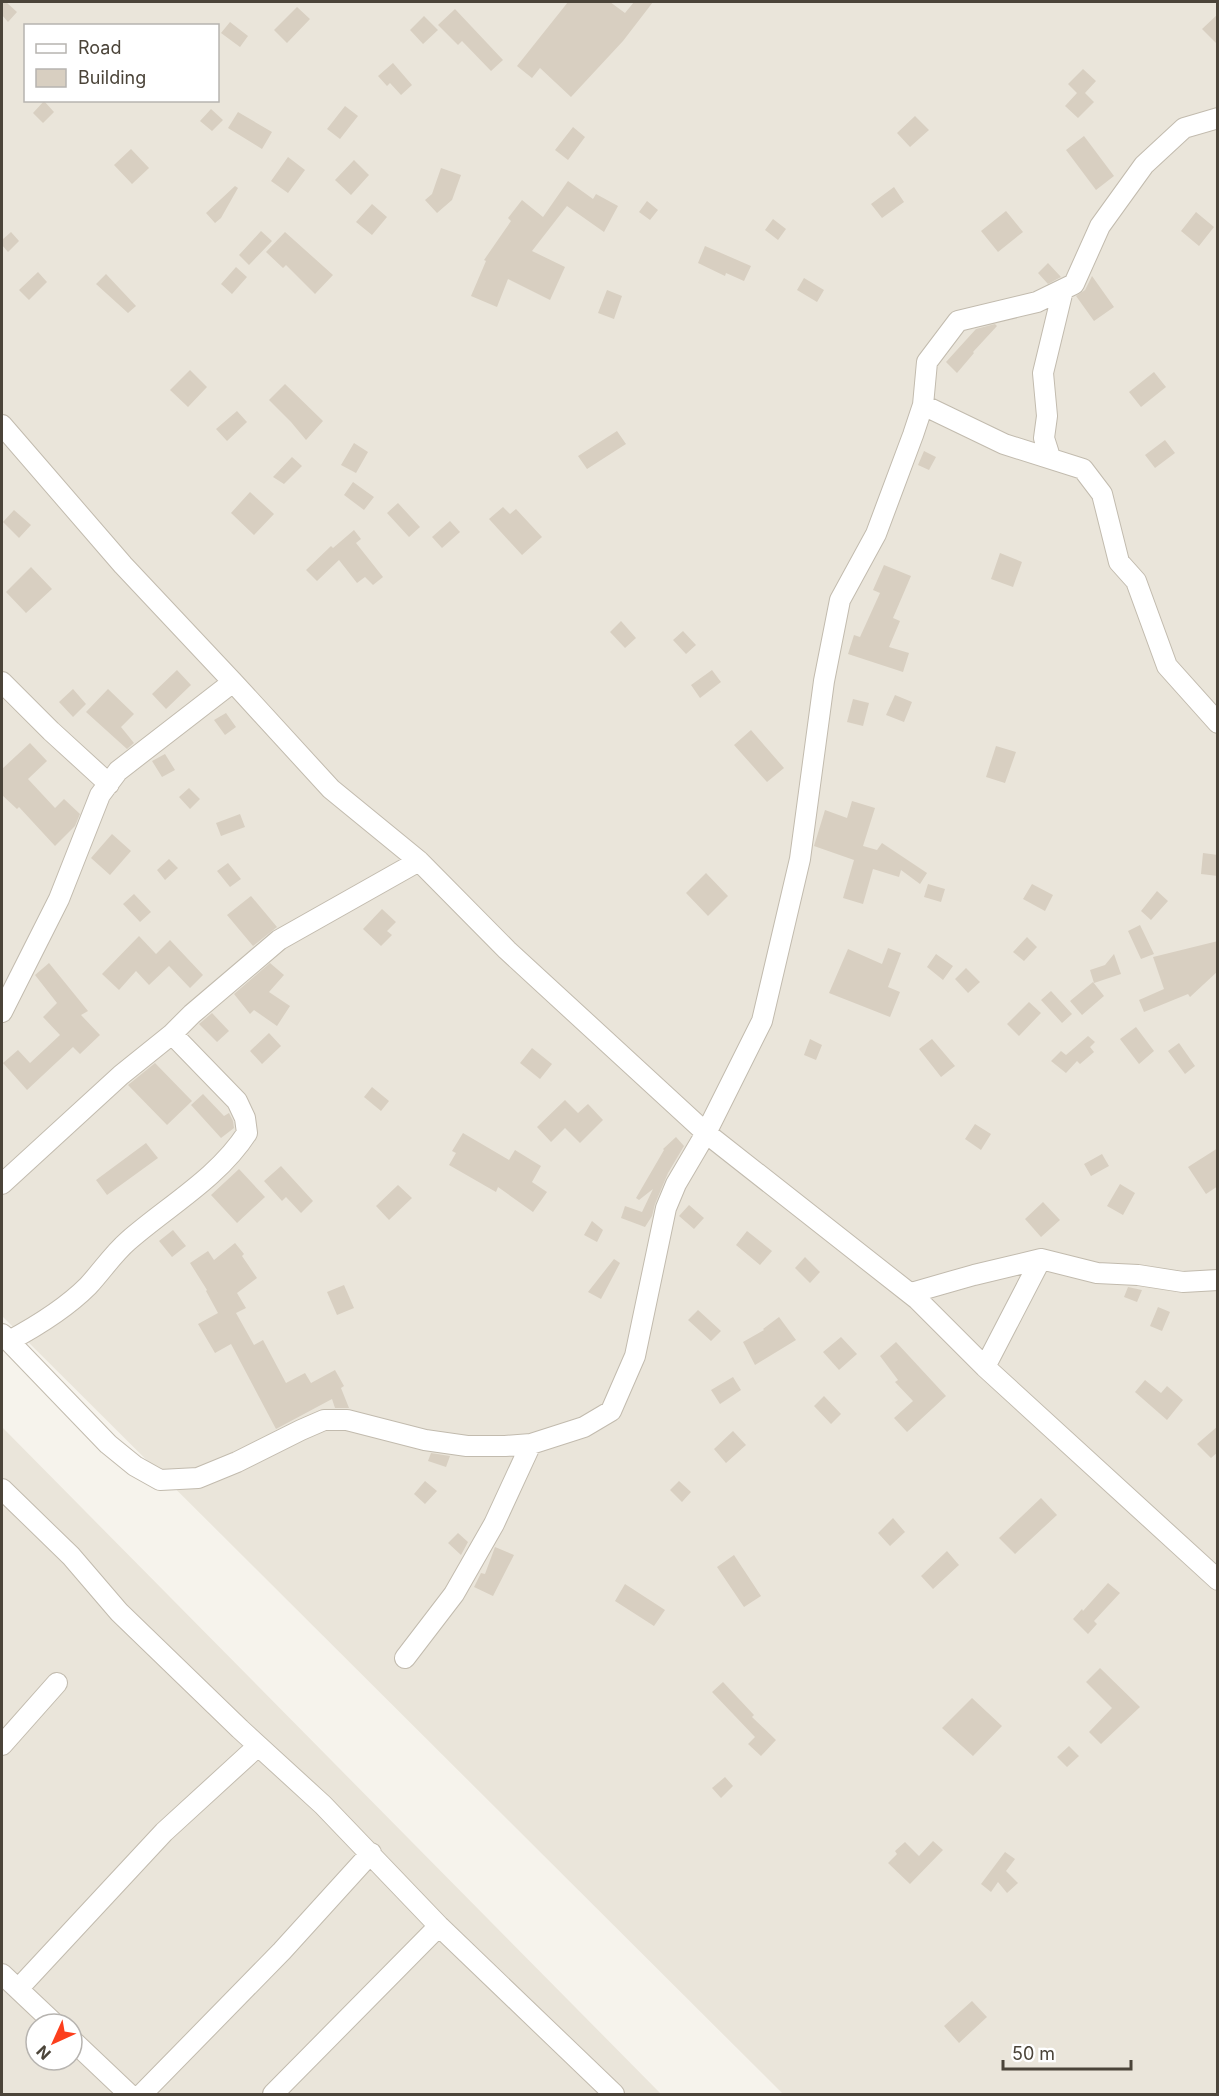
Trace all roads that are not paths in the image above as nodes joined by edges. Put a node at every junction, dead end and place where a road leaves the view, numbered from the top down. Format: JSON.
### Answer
{"nodes":[{"id":1,"x":1218,"y":118,"type":"edge"},
{"id":2,"x":1063,"y":290,"type":"junction"},
{"id":3,"x":924,"y":405,"type":"junction"},
{"id":4,"x":2,"y":425,"type":"edge"},
{"id":5,"x":1050,"y":458,"type":"junction"},
{"id":6,"x":2,"y":682,"type":"edge"},
{"id":7,"x":233,"y":682,"type":"junction"},
{"id":8,"x":1218,"y":723,"type":"edge"},
{"id":9,"x":109,"y":784,"type":"junction"},
{"id":10,"x":419,"y":861,"type":"junction"},
{"id":11,"x":2,"y":1012,"type":"edge"},
{"id":12,"x":172,"y":1034,"type":"junction"},
{"id":13,"x":706,"y":1133,"type":"junction"},
{"id":14,"x":2,"y":1184,"type":"edge"},
{"id":15,"x":1041,"y":1259,"type":"junction"},
{"id":16,"x":1218,"y":1280,"type":"edge"},
{"id":17,"x":910,"y":1293,"type":"junction"},
{"id":18,"x":5,"y":1338,"type":"edge"},
{"id":19,"x":985,"y":1367,"type":"junction"},
{"id":20,"x":531,"y":1444,"type":"junction"},
{"id":21,"x":2,"y":1489,"type":"edge"},
{"id":22,"x":1218,"y":1580,"type":"edge"},
{"id":23,"x":405,"y":1658,"type":"dead end"},
{"id":24,"x":57,"y":1683,"type":"dead end"},
{"id":25,"x":2,"y":1745,"type":"edge"},
{"id":26,"x":258,"y":1746,"type":"junction"},
{"id":27,"x":371,"y":1853,"type":"junction"},
{"id":28,"x":439,"y":1926,"type":"junction"},
{"id":29,"x":2,"y":1974,"type":"edge"},
{"id":30,"x":18,"y":1989,"type":"junction"},
{"id":31,"x":42,"y":2012,"type":"edge"},
{"id":32,"x":84,"y":2051,"type":"edge"},
{"id":33,"x":129,"y":2094,"type":"edge"},
{"id":34,"x":142,"y":2094,"type":"edge"},
{"id":35,"x":273,"y":2094,"type":"edge"},
{"id":36,"x":614,"y":2094,"type":"edge"}],
"edges":[{"from":1,"to":2,"type":"street"},
{"from":2,"to":3,"type":"street"},
{"from":2,"to":5,"type":"street"},
{"from":3,"to":5,"type":"street"},
{"from":3,"to":13,"type":"street"},
{"from":4,"to":7,"type":"street"},
{"from":5,"to":8,"type":"street"},
{"from":6,"to":9,"type":"street"},
{"from":7,"to":9,"type":"street"},
{"from":7,"to":10,"type":"street"},
{"from":9,"to":11,"type":"street"},
{"from":10,"to":12,"type":"street"},
{"from":10,"to":13,"type":"street"},
{"from":12,"to":14,"type":"street"},
{"from":12,"to":18,"type":"street"},
{"from":13,"to":17,"type":"street"},
{"from":13,"to":20,"type":"street"},
{"from":15,"to":16,"type":"street"},
{"from":15,"to":17,"type":"street"},
{"from":15,"to":19,"type":"street"},
{"from":17,"to":19,"type":"street"},
{"from":18,"to":20,"type":"street"},
{"from":19,"to":22,"type":"street"},
{"from":20,"to":23,"type":"street"},
{"from":21,"to":26,"type":"street"},
{"from":24,"to":25,"type":"street"},
{"from":26,"to":27,"type":"street"},
{"from":26,"to":30,"type":"street"},
{"from":27,"to":28,"type":"street"},
{"from":27,"to":34,"type":"street"},
{"from":28,"to":35,"type":"street"},
{"from":28,"to":36,"type":"street"},
{"from":29,"to":30,"type":"street"},
{"from":30,"to":31,"type":"street"},
{"from":32,"to":33,"type":"street"}]}
